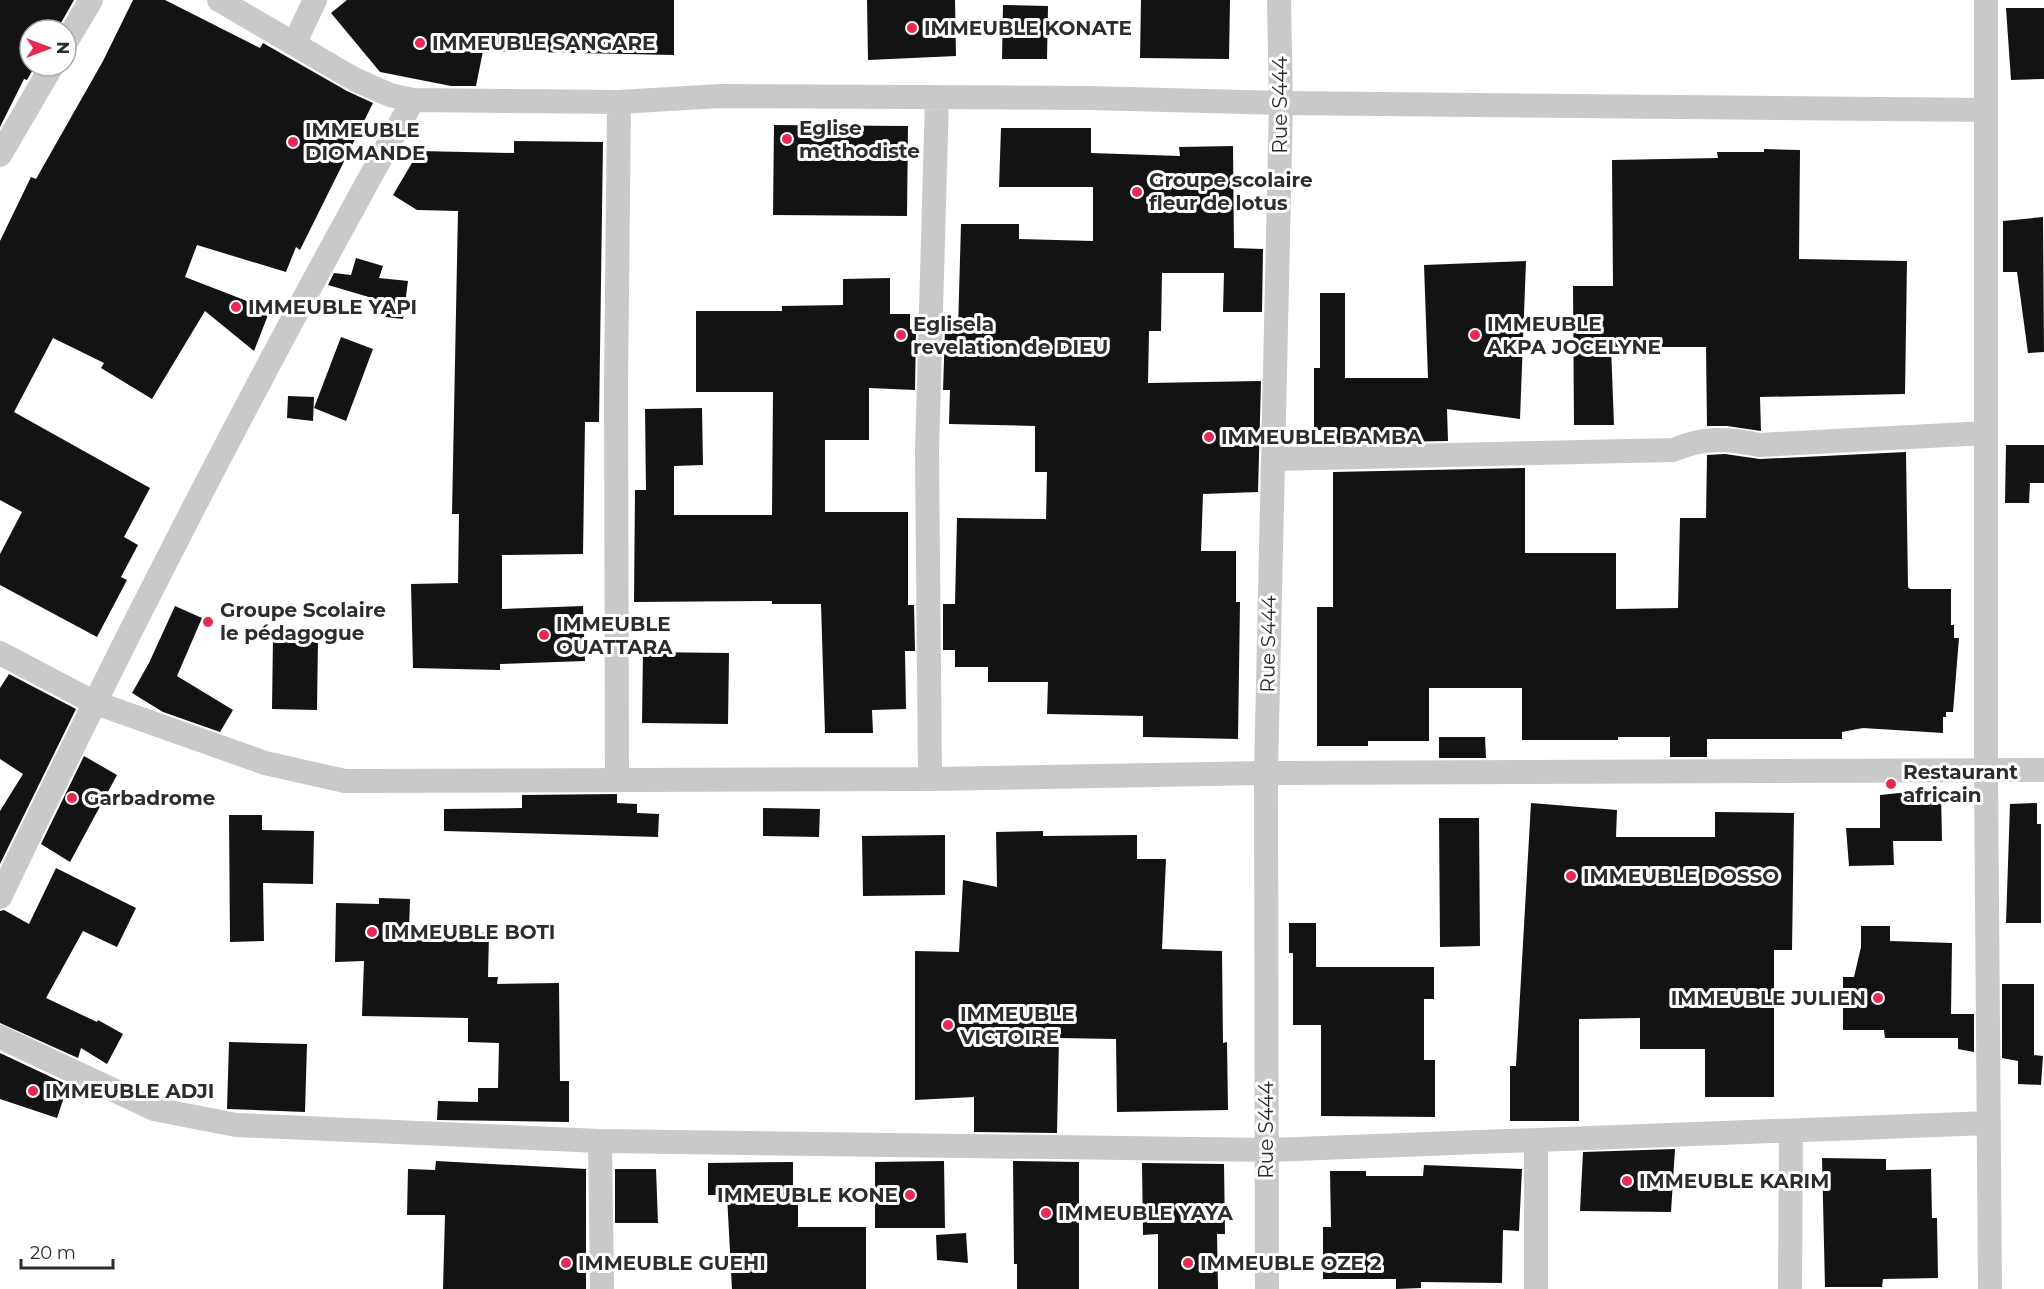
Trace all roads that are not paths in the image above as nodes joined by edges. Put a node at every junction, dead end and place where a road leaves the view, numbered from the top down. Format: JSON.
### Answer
{"nodes":[{"id":1,"x":91,"y":0,"type":"edge"},
{"id":2,"x":219,"y":0,"type":"edge"},
{"id":3,"x":315,"y":0,"type":"edge"},
{"id":4,"x":1279,"y":0,"type":"edge"},
{"id":5,"x":1986,"y":0,"type":"edge"},
{"id":6,"x":78,"y":22,"type":"edge"},
{"id":7,"x":295,"y":42,"type":"junction"},
{"id":8,"x":45,"y":78,"type":"edge"},
{"id":9,"x":937,"y":98,"type":"junction"},
{"id":10,"x":412,"y":100,"type":"junction"},
{"id":11,"x":619,"y":102,"type":"junction"},
{"id":12,"x":1281,"y":103,"type":"junction"},
{"id":13,"x":1986,"y":110,"type":"junction"},
{"id":14,"x":0,"y":155,"type":"edge"},
{"id":15,"x":1986,"y":433,"type":"junction"},
{"id":16,"x":1273,"y":459,"type":"junction"},
{"id":17,"x":0,"y":653,"type":"edge"},
{"id":18,"x":93,"y":702,"type":"junction"},
{"id":19,"x":1986,"y":770,"type":"junction"},
{"id":20,"x":2044,"y":770,"type":"edge"},
{"id":21,"x":1266,"y":773,"type":"junction"},
{"id":22,"x":617,"y":779,"type":"junction"},
{"id":23,"x":930,"y":779,"type":"junction"},
{"id":24,"x":0,"y":897,"type":"edge"},
{"id":25,"x":0,"y":1037,"type":"edge"},
{"id":26,"x":1989,"y":1123,"type":"junction"},
{"id":27,"x":1791,"y":1132,"type":"junction"},
{"id":28,"x":600,"y":1141,"type":"junction"},
{"id":29,"x":1536,"y":1141,"type":"junction"},
{"id":30,"x":1266,"y":1150,"type":"junction"},
{"id":31,"x":602,"y":1289,"type":"edge"},
{"id":32,"x":1267,"y":1289,"type":"edge"},
{"id":33,"x":1536,"y":1289,"type":"edge"},
{"id":34,"x":1790,"y":1289,"type":"edge"},
{"id":35,"x":1989,"y":1289,"type":"edge"}],
"edges":[{"from":1,"to":6,"type":"street"},
{"from":2,"to":7,"type":"street"},
{"from":3,"to":7,"type":"street"},
{"from":4,"to":12,"type":"street","name":"Rue S444"},
{"from":5,"to":13,"type":"street"},
{"from":7,"to":10,"type":"street"},
{"from":8,"to":14,"type":"street"},
{"from":9,"to":11,"type":"street"},
{"from":9,"to":12,"type":"street"},
{"from":9,"to":23,"type":"street"},
{"from":10,"to":11,"type":"street"},
{"from":10,"to":18,"type":"street"},
{"from":11,"to":22,"type":"street"},
{"from":12,"to":13,"type":"street"},
{"from":12,"to":16,"type":"street","name":"Rue S444"},
{"from":13,"to":15,"type":"street"},
{"from":15,"to":16,"type":"street"},
{"from":15,"to":19,"type":"street"},
{"from":16,"to":21,"type":"street","name":"Rue S444"},
{"from":17,"to":18,"type":"street"},
{"from":18,"to":22,"type":"street"},
{"from":18,"to":24,"type":"street"},
{"from":19,"to":20,"type":"street"},
{"from":19,"to":21,"type":"street"},
{"from":19,"to":26,"type":"street"},
{"from":21,"to":23,"type":"street"},
{"from":21,"to":30,"type":"street","name":"Rue S444"},
{"from":22,"to":23,"type":"street"},
{"from":25,"to":28,"type":"street"},
{"from":26,"to":27,"type":"street"},
{"from":26,"to":35,"type":"street"},
{"from":27,"to":29,"type":"street"},
{"from":27,"to":34,"type":"street"},
{"from":28,"to":30,"type":"street"},
{"from":28,"to":31,"type":"street"},
{"from":29,"to":30,"type":"street"},
{"from":29,"to":33,"type":"street"},
{"from":30,"to":32,"type":"street","name":"Rue S444"}]}
